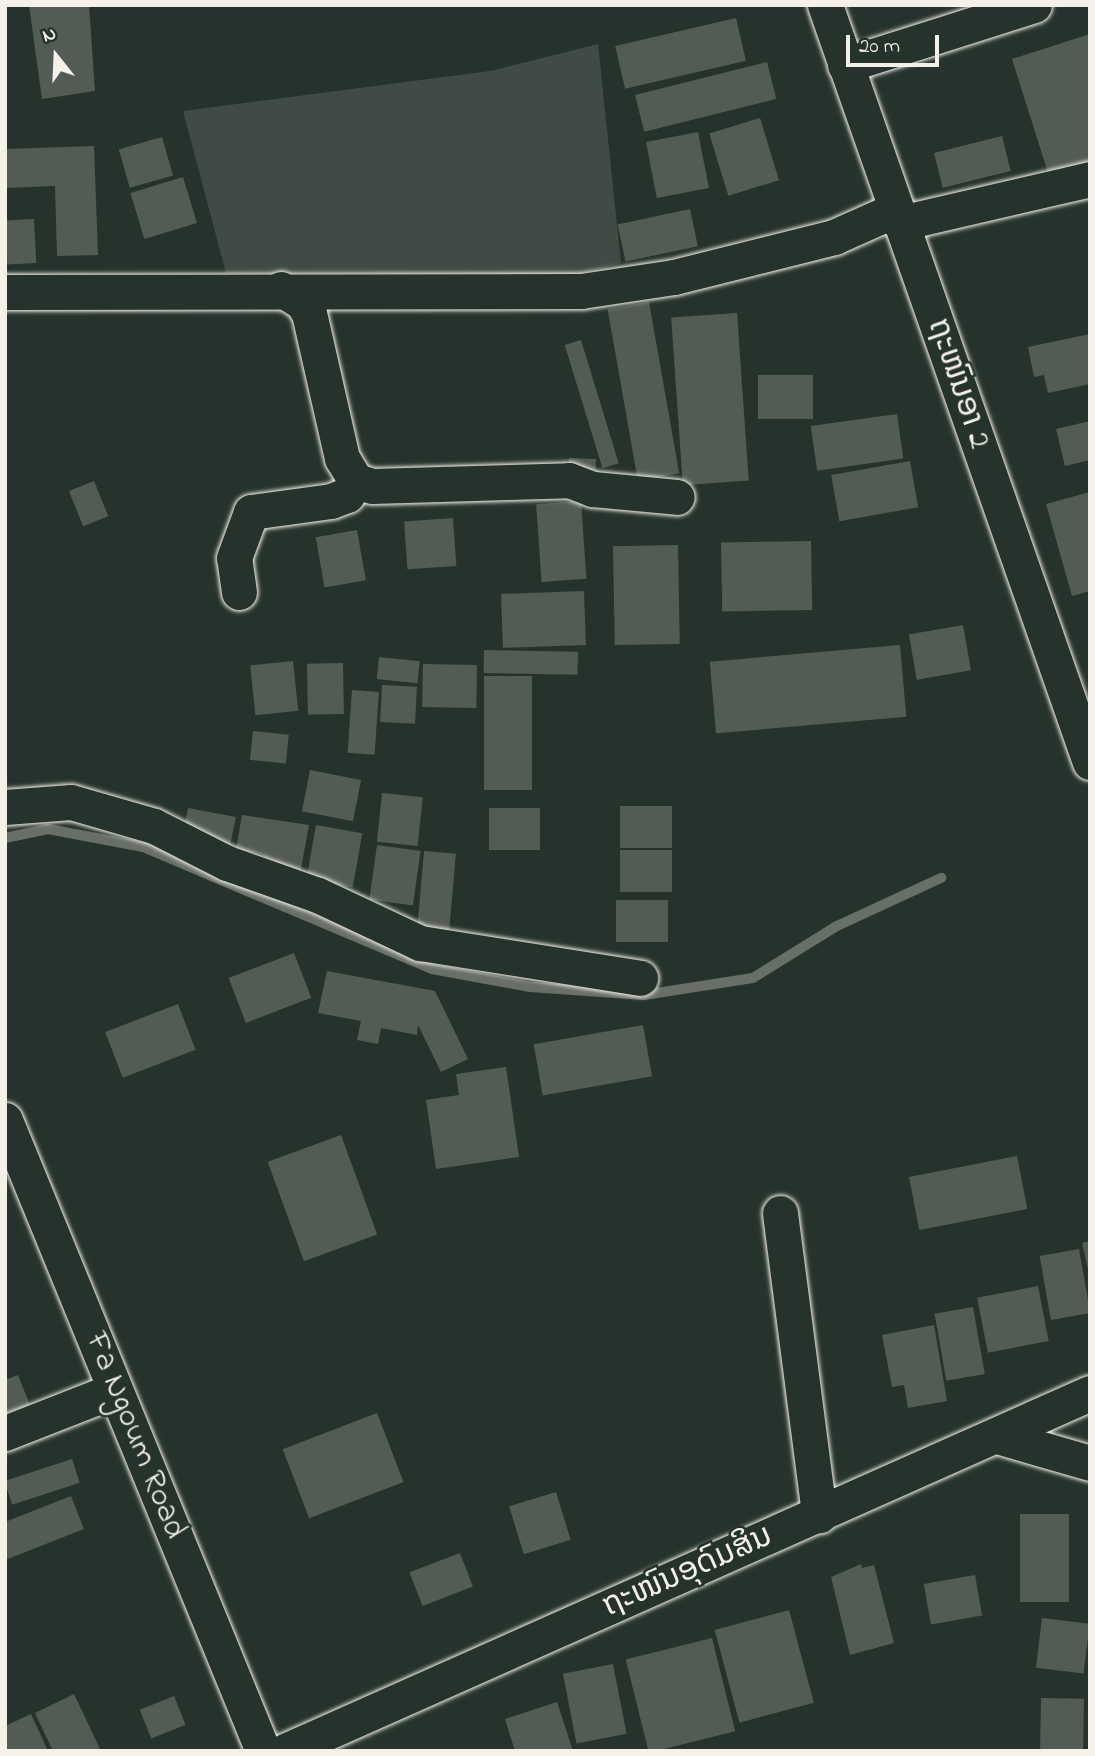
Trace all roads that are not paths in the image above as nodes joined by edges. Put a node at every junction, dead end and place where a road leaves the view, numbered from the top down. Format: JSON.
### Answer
{"nodes":[{"id":1,"x":825,"y":5,"type":"edge"},
{"id":2,"x":1034,"y":5,"type":"edge"},
{"id":3,"x":845,"y":65,"type":"junction"},
{"id":4,"x":1090,"y":179,"type":"edge"},
{"id":5,"x":898,"y":217,"type":"junction"},
{"id":6,"x":281,"y":289,"type":"junction"},
{"id":7,"x":5,"y":292,"type":"edge"},
{"id":8,"x":356,"y":481,"type":"junction"},
{"id":9,"x":677,"y":497,"type":"dead end"},
{"id":10,"x":239,"y":592,"type":"dead end"},
{"id":11,"x":1090,"y":762,"type":"edge"},
{"id":12,"x":5,"y":807,"type":"edge"},
{"id":13,"x":640,"y":978,"type":"dead end"},
{"id":14,"x":5,"y":1121,"type":"edge"},
{"id":15,"x":780,"y":1213,"type":"dead end"},
{"id":16,"x":115,"y":1390,"type":"junction"},
{"id":17,"x":1090,"y":1393,"type":"edge"},
{"id":18,"x":5,"y":1433,"type":"edge"},
{"id":19,"x":997,"y":1436,"type":"junction"},
{"id":20,"x":1090,"y":1463,"type":"edge"},
{"id":21,"x":819,"y":1515,"type":"junction"},
{"id":22,"x":263,"y":1751,"type":"edge"},
{"id":23,"x":285,"y":1751,"type":"edge"}],
"edges":[{"from":1,"to":3,"type":"street","name":"ຖະໜົນອາ 2"},
{"from":2,"to":3,"type":"street"},
{"from":3,"to":5,"type":"street","name":"ຖະໜົນອາ 2"},
{"from":4,"to":5,"type":"street"},
{"from":5,"to":6,"type":"street"},
{"from":5,"to":11,"type":"street","name":"ຖະໜົນອາ 2"},
{"from":6,"to":7,"type":"street"},
{"from":6,"to":8,"type":"street"},
{"from":8,"to":9,"type":"street"},
{"from":8,"to":10,"type":"street"},
{"from":12,"to":13,"type":"street"},
{"from":14,"to":16,"type":"street","name":"Fa Ngoum Road"},
{"from":15,"to":21,"type":"street"},
{"from":16,"to":18,"type":"street"},
{"from":16,"to":22,"type":"street","name":"Fa Ngoum Road"},
{"from":17,"to":19,"type":"street","name":"ຖະໜົນອຸດົມສິນ"},
{"from":19,"to":20,"type":"street"},
{"from":19,"to":21,"type":"street","name":"ຖະໜົນອຸດົມສິນ"},
{"from":21,"to":23,"type":"street","name":"ຖະໜົນອຸດົມສິນ"}]}
